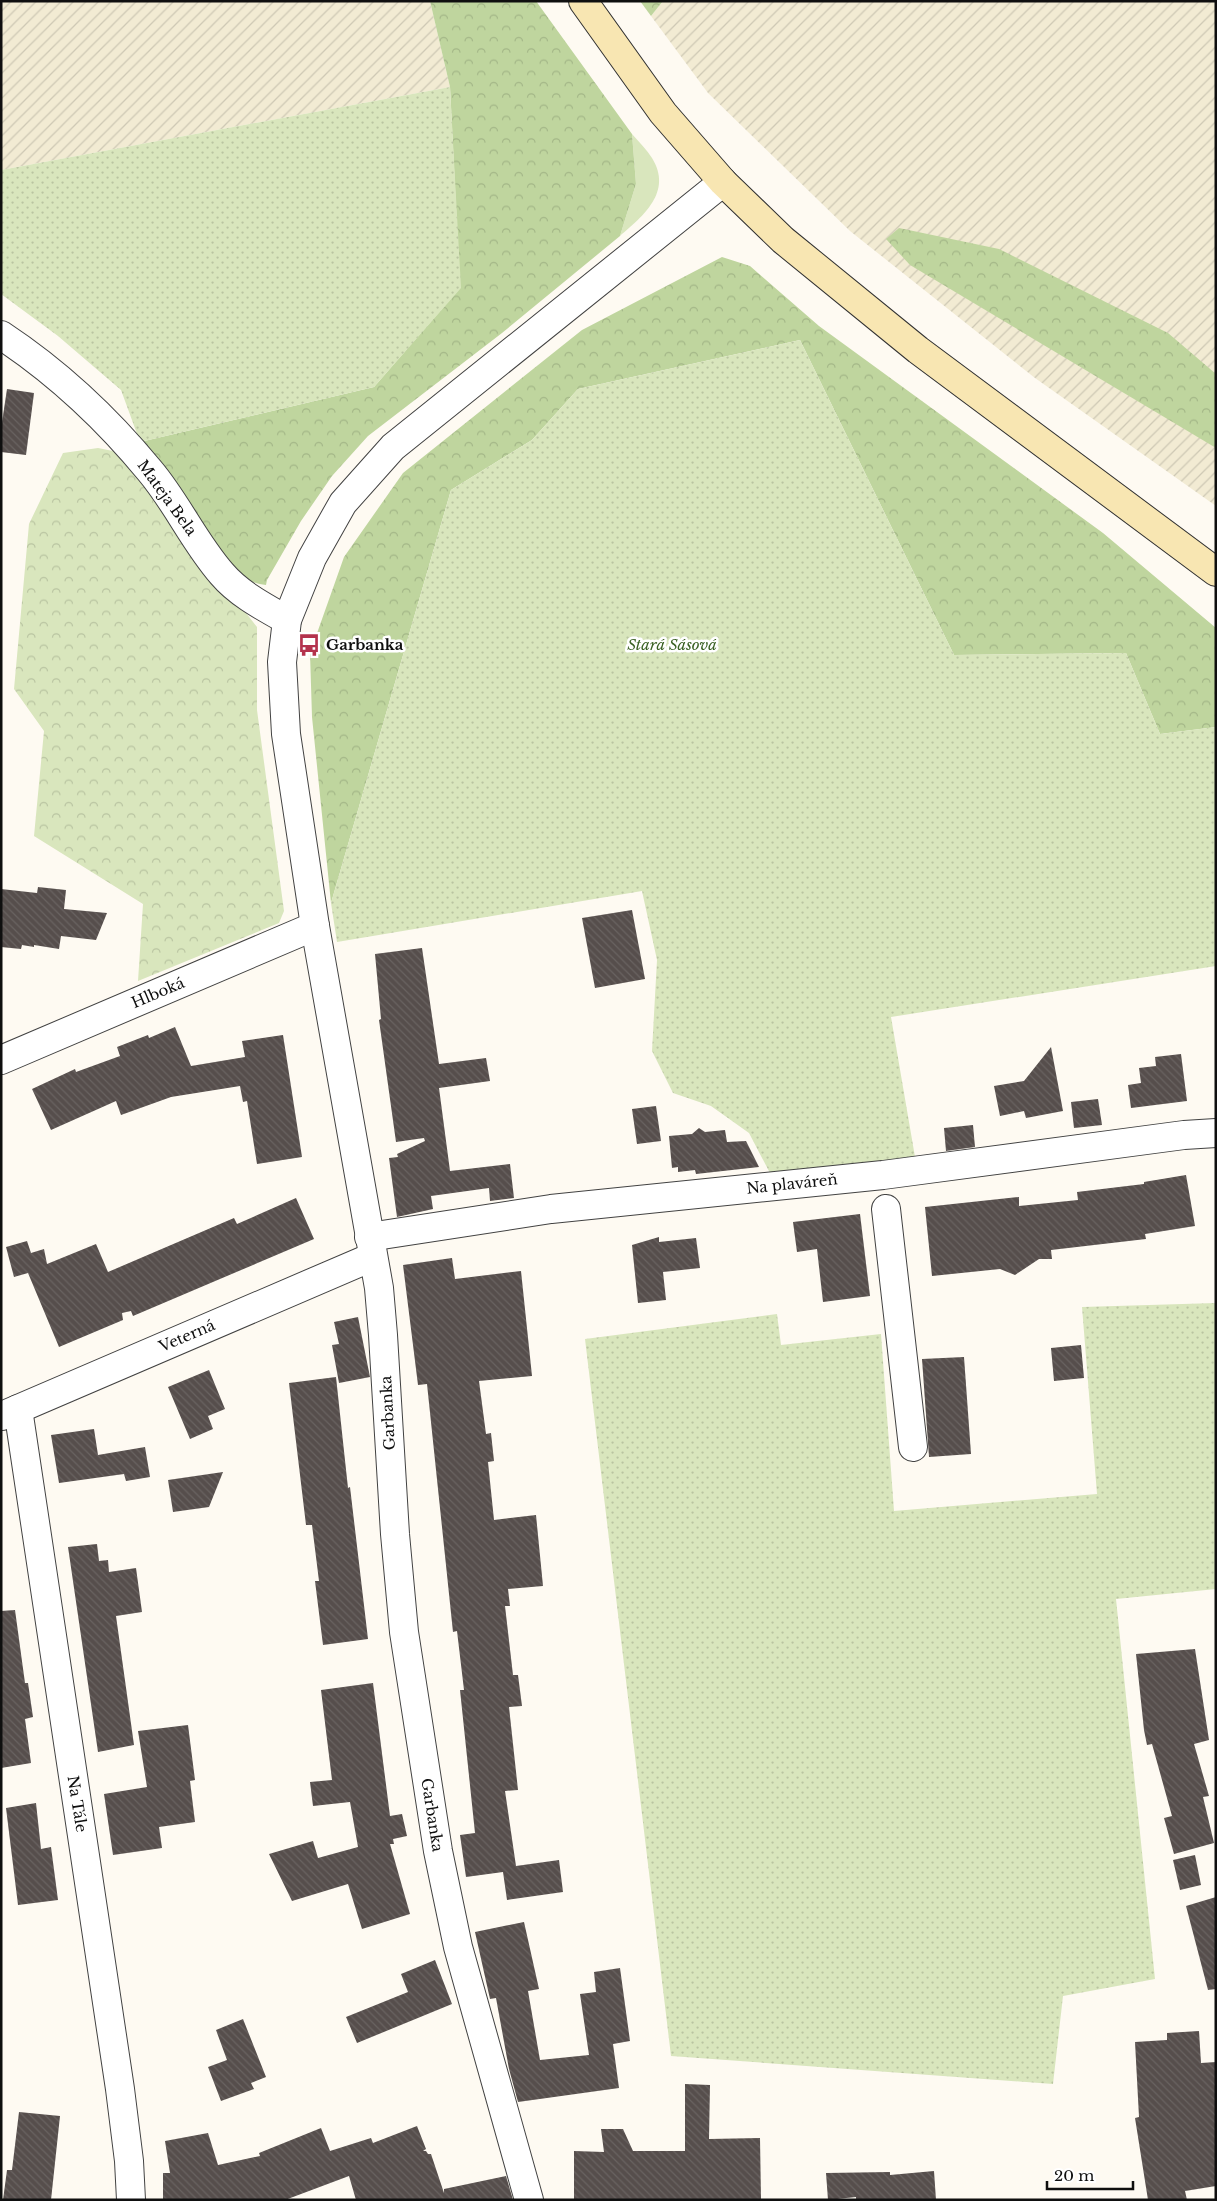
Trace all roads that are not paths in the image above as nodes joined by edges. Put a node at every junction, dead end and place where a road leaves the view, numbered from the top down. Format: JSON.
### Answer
{"nodes":[{"id":1,"x":583,"y":1,"type":"edge"},
{"id":2,"x":724,"y":182,"type":"junction"},
{"id":3,"x":1,"y":335,"type":"edge"},
{"id":4,"x":1216,"y":572,"type":"edge"},
{"id":5,"x":287,"y":620,"type":"junction"},
{"id":6,"x":315,"y":926,"type":"junction"},
{"id":7,"x":1,"y":1060,"type":"edge"},
{"id":8,"x":1216,"y":1133,"type":"edge"},
{"id":9,"x":886,"y":1209,"type":"dead end"},
{"id":10,"x":371,"y":1247,"type":"junction"},
{"id":11,"x":10,"y":1412,"type":"edge"},
{"id":12,"x":914,"y":1447,"type":"dead end"},
{"id":13,"x":131,"y":2200,"type":"edge"},
{"id":14,"x":529,"y":2200,"type":"edge"}],
"edges":[{"from":1,"to":2,"type":"street"},
{"from":2,"to":4,"type":"street"},
{"from":2,"to":5,"type":"street","name":"Garbanka"},
{"from":3,"to":5,"type":"street","name":"Mateja Bela"},
{"from":5,"to":6,"type":"street","name":"Garbanka"},
{"from":6,"to":7,"type":"street","name":"Hlboká"},
{"from":6,"to":10,"type":"street","name":"Garbanka"},
{"from":8,"to":10,"type":"street","name":"Na plaváreň"},
{"from":9,"to":12,"type":"street"},
{"from":10,"to":11,"type":"street","name":"Veterná"},
{"from":10,"to":14,"type":"street","name":"Garbanka"},
{"from":11,"to":13,"type":"street","name":"Na Tále"}]}
